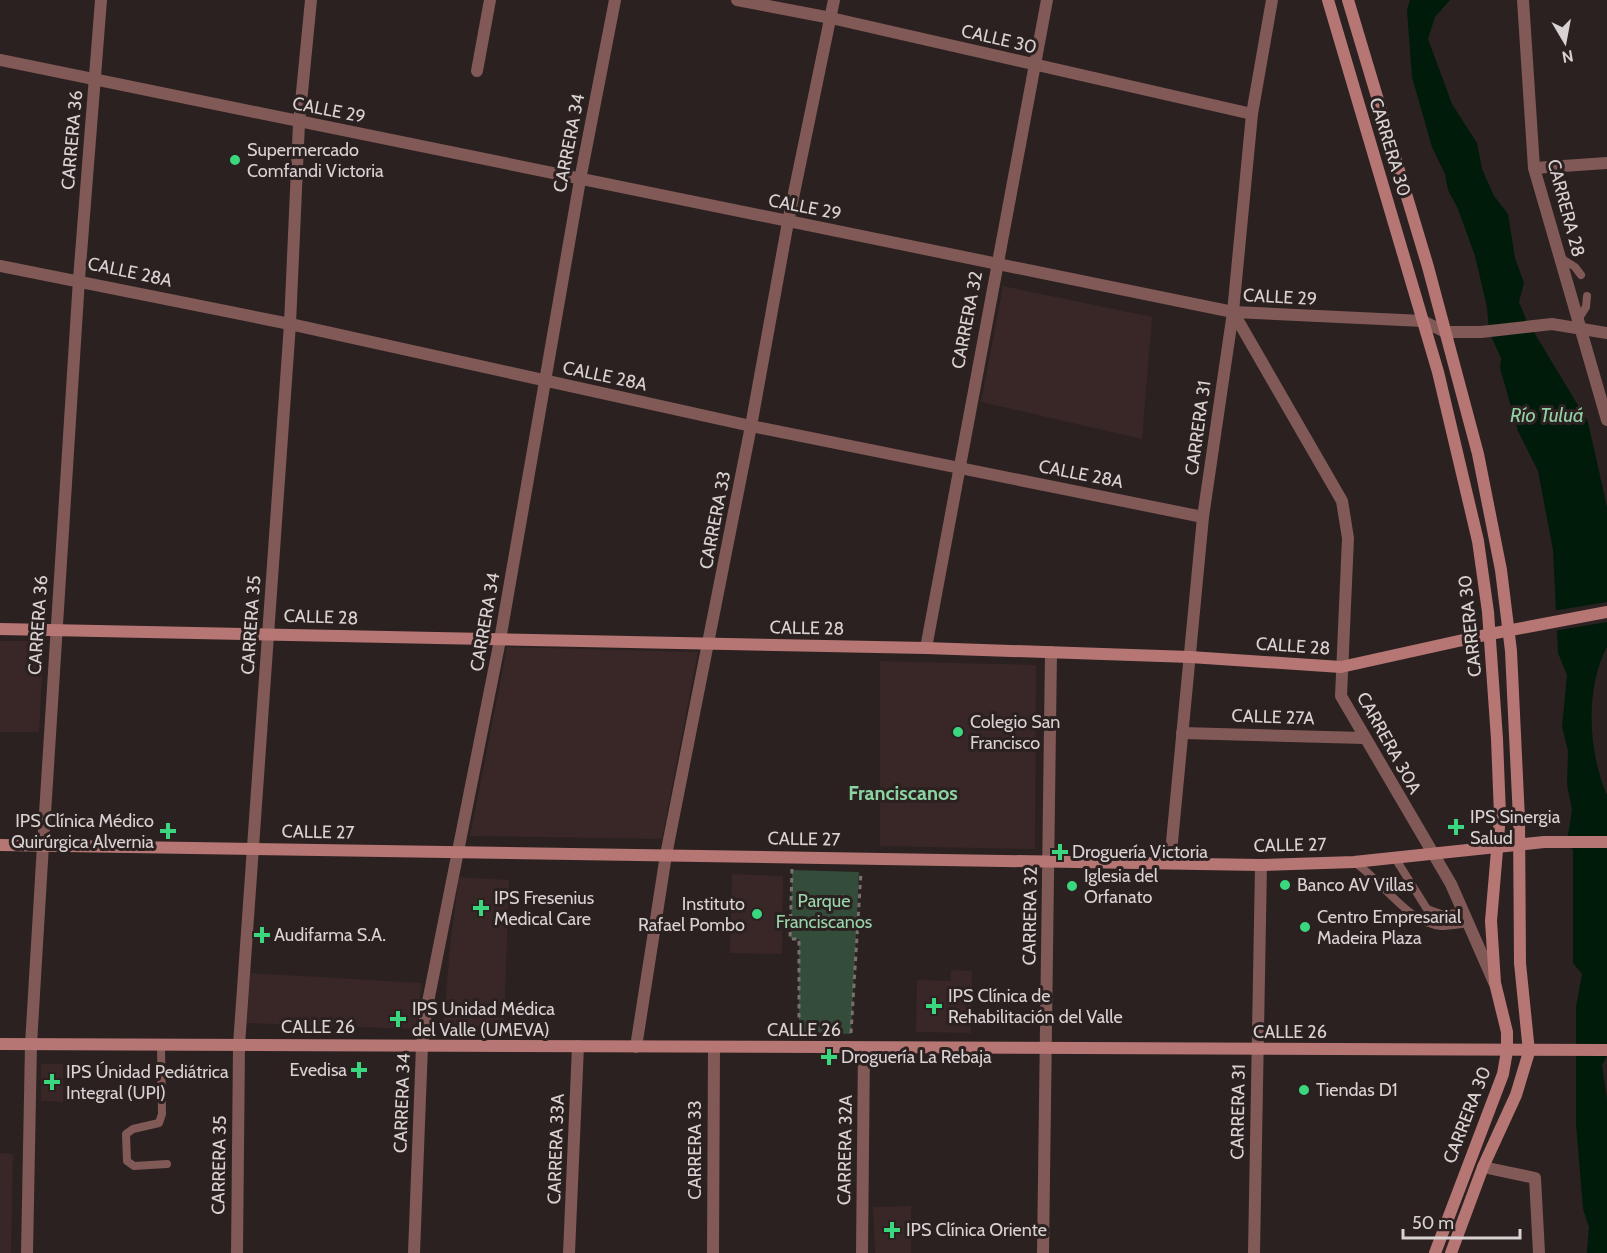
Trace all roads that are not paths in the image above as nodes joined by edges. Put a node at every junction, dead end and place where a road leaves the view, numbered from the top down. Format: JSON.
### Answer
{"nodes":[{"id":1,"x":100,"y":0,"type":"edge"},
{"id":2,"x":311,"y":0,"type":"edge"},
{"id":3,"x":490,"y":0,"type":"edge"},
{"id":4,"x":615,"y":0,"type":"edge"},
{"id":5,"x":737,"y":0,"type":"edge"},
{"id":6,"x":834,"y":0,"type":"edge"},
{"id":7,"x":1047,"y":0,"type":"edge"},
{"id":8,"x":1272,"y":0,"type":"edge"},
{"id":9,"x":1328,"y":0,"type":"edge"},
{"id":10,"x":1348,"y":0,"type":"edge"},
{"id":11,"x":1522,"y":0,"type":"edge"},
{"id":12,"x":831,"y":18,"type":"junction"},
{"id":13,"x":0,"y":60,"type":"edge"},
{"id":14,"x":1033,"y":66,"type":"junction"},
{"id":15,"x":477,"y":71,"type":"dead end"},
{"id":16,"x":94,"y":81,"type":"junction"},
{"id":17,"x":1252,"y":114,"type":"junction"},
{"id":18,"x":299,"y":123,"type":"junction"},
{"id":19,"x":1607,"y":163,"type":"edge"},
{"id":20,"x":1534,"y":168,"type":"junction"},
{"id":21,"x":580,"y":180,"type":"junction"},
{"id":22,"x":788,"y":222,"type":"junction"},
{"id":23,"x":1561,"y":258,"type":"junction"},
{"id":24,"x":996,"y":264,"type":"junction"},
{"id":25,"x":0,"y":266,"type":"edge"},
{"id":26,"x":1581,"y":275,"type":"dead end"},
{"id":27,"x":78,"y":279,"type":"junction"},
{"id":28,"x":1587,"y":296,"type":"dead end"},
{"id":29,"x":1233,"y":312,"type":"junction"},
{"id":30,"x":1423,"y":321,"type":"junction"},
{"id":31,"x":290,"y":324,"type":"junction"},
{"id":32,"x":1580,"y":324,"type":"junction"},
{"id":33,"x":1445,"y":332,"type":"junction"},
{"id":34,"x":1607,"y":333,"type":"edge"},
{"id":35,"x":546,"y":381,"type":"junction"},
{"id":36,"x":1607,"y":420,"type":"edge"},
{"id":37,"x":751,"y":426,"type":"junction"},
{"id":38,"x":958,"y":468,"type":"junction"},
{"id":39,"x":1203,"y":517,"type":"junction"},
{"id":40,"x":1607,"y":612,"type":"edge"},
{"id":41,"x":0,"y":629,"type":"edge"},
{"id":42,"x":55,"y":630,"type":"junction"},
{"id":43,"x":1509,"y":630,"type":"junction"},
{"id":44,"x":268,"y":634,"type":"junction"},
{"id":45,"x":1490,"y":634,"type":"junction"},
{"id":46,"x":500,"y":640,"type":"junction"},
{"id":47,"x":709,"y":644,"type":"junction"},
{"id":48,"x":926,"y":648,"type":"junction"},
{"id":49,"x":1051,"y":652,"type":"junction"},
{"id":50,"x":1190,"y":657,"type":"junction"},
{"id":51,"x":1341,"y":667,"type":"junction"},
{"id":52,"x":1182,"y":733,"type":"junction"},
{"id":53,"x":1364,"y":738,"type":"junction"},
{"id":54,"x":1607,"y":842,"type":"edge"},
{"id":55,"x":0,"y":844,"type":"edge"},
{"id":56,"x":1519,"y":844,"type":"junction"},
{"id":57,"x":42,"y":845,"type":"junction"},
{"id":58,"x":1497,"y":846,"type":"junction"},
{"id":59,"x":252,"y":848,"type":"junction"},
{"id":60,"x":458,"y":852,"type":"junction"},
{"id":61,"x":666,"y":855,"type":"junction"},
{"id":62,"x":1432,"y":855,"type":"junction"},
{"id":63,"x":1395,"y":858,"type":"junction"},
{"id":64,"x":1048,"y":861,"type":"junction"},
{"id":65,"x":1354,"y":862,"type":"junction"},
{"id":66,"x":1170,"y":863,"type":"junction"},
{"id":67,"x":1261,"y":865,"type":"junction"},
{"id":68,"x":1467,"y":918,"type":"junction"},
{"id":69,"x":1495,"y":983,"type":"junction"},
{"id":70,"x":0,"y":1044,"type":"edge"},
{"id":71,"x":31,"y":1044,"type":"junction"},
{"id":72,"x":161,"y":1045,"type":"junction"},
{"id":73,"x":239,"y":1045,"type":"junction"},
{"id":74,"x":422,"y":1046,"type":"junction"},
{"id":75,"x":578,"y":1046,"type":"junction"},
{"id":76,"x":636,"y":1047,"type":"junction"},
{"id":77,"x":714,"y":1047,"type":"junction"},
{"id":78,"x":857,"y":1048,"type":"junction"},
{"id":79,"x":1046,"y":1049,"type":"junction"},
{"id":80,"x":1257,"y":1050,"type":"junction"},
{"id":81,"x":1607,"y":1050,"type":"edge"},
{"id":82,"x":1507,"y":1051,"type":"junction"},
{"id":83,"x":1529,"y":1052,"type":"junction"},
{"id":84,"x":166,"y":1164,"type":"dead end"},
{"id":85,"x":1483,"y":1167,"type":"junction"},
{"id":86,"x":27,"y":1253,"type":"edge"},
{"id":87,"x":237,"y":1253,"type":"edge"},
{"id":88,"x":414,"y":1253,"type":"edge"},
{"id":89,"x":569,"y":1253,"type":"edge"},
{"id":90,"x":713,"y":1253,"type":"edge"},
{"id":91,"x":862,"y":1253,"type":"edge"},
{"id":92,"x":1043,"y":1253,"type":"edge"},
{"id":93,"x":1254,"y":1253,"type":"edge"},
{"id":94,"x":1435,"y":1253,"type":"edge"},
{"id":95,"x":1451,"y":1253,"type":"edge"},
{"id":96,"x":1539,"y":1253,"type":"edge"}],
"edges":[{"from":1,"to":16,"type":"street","name":"CARRERA 36"},
{"from":2,"to":18,"type":"street","name":"CARRERA 35"},
{"from":3,"to":15,"type":"street"},
{"from":4,"to":21,"type":"street","name":"CARRERA 34"},
{"from":5,"to":12,"type":"street","name":"CALLE 30"},
{"from":6,"to":12,"type":"street","name":"CARRERA 33"},
{"from":7,"to":14,"type":"street","name":"CARRERA 32"},
{"from":8,"to":17,"type":"street","name":"CARRERA 31"},
{"from":9,"to":30,"type":"main road","name":"CARRERA 30"},
{"from":10,"to":33,"type":"main road","name":"CARRERA 30"},
{"from":11,"to":20,"type":"street","name":"CARRERA 28"},
{"from":12,"to":14,"type":"street","name":"CALLE 30"},
{"from":12,"to":22,"type":"street","name":"CARRERA 33"},
{"from":13,"to":16,"type":"street","name":"CALLE 29"},
{"from":14,"to":17,"type":"street","name":"CALLE 30"},
{"from":14,"to":24,"type":"street","name":"CARRERA 32"},
{"from":16,"to":18,"type":"street","name":"CALLE 29"},
{"from":16,"to":27,"type":"street","name":"CARRERA 36"},
{"from":17,"to":29,"type":"street","name":"CARRERA 31"},
{"from":18,"to":21,"type":"street","name":"CALLE 29"},
{"from":18,"to":31,"type":"street","name":"CARRERA 35"},
{"from":19,"to":20,"type":"street"},
{"from":20,"to":23,"type":"street","name":"CARRERA 28"},
{"from":21,"to":22,"type":"street","name":"CALLE 29"},
{"from":21,"to":35,"type":"street","name":"CARRERA 34"},
{"from":22,"to":24,"type":"street","name":"CALLE 29"},
{"from":22,"to":37,"type":"street","name":"CARRERA 33"},
{"from":23,"to":26,"type":"lane"},
{"from":23,"to":32,"type":"street","name":"CARRERA 28"},
{"from":24,"to":29,"type":"street","name":"CALLE 29"},
{"from":24,"to":38,"type":"street","name":"CARRERA 32"},
{"from":25,"to":27,"type":"street","name":"CALLE 28A"},
{"from":27,"to":31,"type":"street","name":"CALLE 28A"},
{"from":27,"to":42,"type":"street","name":"CARRERA 36"},
{"from":28,"to":32,"type":"lane"},
{"from":29,"to":30,"type":"street","name":"CALLE 29"},
{"from":29,"to":39,"type":"street","name":"CARRERA 31"},
{"from":29,"to":51,"type":"street","name":"CARRERA 30A"},
{"from":30,"to":33,"type":"street","name":"CALLE 29"},
{"from":30,"to":45,"type":"main road","name":"CARRERA 30"},
{"from":31,"to":35,"type":"street","name":"CALLE 28A"},
{"from":31,"to":44,"type":"street","name":"CARRERA 35"},
{"from":32,"to":33,"type":"street","name":"CALLE 29"},
{"from":32,"to":34,"type":"street","name":"CALLE 29"},
{"from":32,"to":36,"type":"street","name":"CARRERA 28"},
{"from":33,"to":43,"type":"main road","name":"CARRERA 30"},
{"from":35,"to":37,"type":"street","name":"CALLE 28A"},
{"from":35,"to":46,"type":"street","name":"CARRERA 34"},
{"from":37,"to":38,"type":"street","name":"CALLE 28A"},
{"from":37,"to":47,"type":"street","name":"CARRERA 33"},
{"from":38,"to":39,"type":"street","name":"CALLE 28A"},
{"from":38,"to":48,"type":"street","name":"CARRERA 32"},
{"from":39,"to":50,"type":"street","name":"CARRERA 31"},
{"from":40,"to":43,"type":"main road","name":"CALLE 28"},
{"from":41,"to":42,"type":"main road","name":"CALLE 28"},
{"from":42,"to":44,"type":"main road","name":"CALLE 28"},
{"from":42,"to":57,"type":"street","name":"CARRERA 36"},
{"from":43,"to":45,"type":"main road","name":"CALLE 28"},
{"from":43,"to":56,"type":"main road","name":"CARRERA 30"},
{"from":44,"to":46,"type":"main road","name":"CALLE 28"},
{"from":44,"to":59,"type":"street","name":"CARRERA 35"},
{"from":45,"to":51,"type":"main road","name":"CALLE 28"},
{"from":45,"to":58,"type":"main road","name":"CARRERA 30"},
{"from":46,"to":47,"type":"main road","name":"CALLE 28"},
{"from":46,"to":60,"type":"street","name":"CARRERA 34"},
{"from":47,"to":48,"type":"main road","name":"CALLE 28"},
{"from":47,"to":61,"type":"street","name":"CARRERA 33"},
{"from":48,"to":49,"type":"main road","name":"CALLE 28"},
{"from":49,"to":50,"type":"main road","name":"CALLE 28"},
{"from":49,"to":64,"type":"street","name":"CARRERA 32"},
{"from":50,"to":51,"type":"main road","name":"CALLE 28"},
{"from":50,"to":52,"type":"street","name":"CARRERA 31"},
{"from":51,"to":53,"type":"street","name":"CARRERA 30A"},
{"from":52,"to":53,"type":"street","name":"CALLE 27A"},
{"from":52,"to":66,"type":"street","name":"CARRERA 31"},
{"from":53,"to":62,"type":"street","name":"CARRERA 30A"},
{"from":54,"to":56,"type":"main road","name":"CALLE 27"},
{"from":55,"to":57,"type":"main road","name":"CALLE 27"},
{"from":56,"to":58,"type":"main road","name":"CALLE 27"},
{"from":56,"to":83,"type":"main road","name":"CARRERA 30"},
{"from":57,"to":59,"type":"main road","name":"CALLE 27"},
{"from":57,"to":71,"type":"street","name":"CARRERA 36"},
{"from":58,"to":62,"type":"main road","name":"CALLE 27"},
{"from":58,"to":69,"type":"main road","name":"CARRERA 30"},
{"from":59,"to":60,"type":"main road","name":"CALLE 27"},
{"from":59,"to":73,"type":"street","name":"CARRERA 35"},
{"from":60,"to":61,"type":"main road","name":"CALLE 27"},
{"from":60,"to":74,"type":"street","name":"CARRERA 34"},
{"from":61,"to":64,"type":"main road","name":"CALLE 27"},
{"from":61,"to":76,"type":"street","name":"CARRERA 33"},
{"from":62,"to":63,"type":"main road","name":"CALLE 27"},
{"from":62,"to":68,"type":"street","name":"CARRERA 30A"},
{"from":63,"to":65,"type":"main road","name":"CALLE 27"},
{"from":63,"to":68,"type":"lane"},
{"from":64,"to":66,"type":"main road","name":"CALLE 27"},
{"from":64,"to":79,"type":"street","name":"CARRERA 32"},
{"from":65,"to":67,"type":"main road","name":"CALLE 27"},
{"from":65,"to":68,"type":"lane"},
{"from":66,"to":67,"type":"main road","name":"CALLE 27"},
{"from":67,"to":80,"type":"street","name":"CARRERA 31"},
{"from":68,"to":69,"type":"street","name":"CARRERA 30A"},
{"from":69,"to":82,"type":"main road","name":"CARRERA 30"},
{"from":70,"to":71,"type":"main road","name":"CALLE 26"},
{"from":71,"to":72,"type":"main road","name":"CALLE 26"},
{"from":71,"to":86,"type":"street","name":"CARRERA 36"},
{"from":72,"to":73,"type":"main road","name":"CALLE 26"},
{"from":72,"to":84,"type":"lane"},
{"from":73,"to":74,"type":"main road","name":"CALLE 26"},
{"from":73,"to":87,"type":"street","name":"CARRERA 35"},
{"from":74,"to":75,"type":"main road","name":"CALLE 26"},
{"from":74,"to":88,"type":"street","name":"CARRERA 34"},
{"from":75,"to":76,"type":"main road","name":"CALLE 26"},
{"from":75,"to":89,"type":"street","name":"CARRERA 33A"},
{"from":76,"to":77,"type":"main road","name":"CALLE 26"},
{"from":77,"to":78,"type":"main road","name":"CALLE 26"},
{"from":77,"to":90,"type":"street","name":"CARRERA 33"},
{"from":78,"to":79,"type":"main road","name":"CALLE 26"},
{"from":78,"to":91,"type":"street","name":"CARRERA 32A"},
{"from":79,"to":80,"type":"main road","name":"CALLE 26"},
{"from":79,"to":92,"type":"street","name":"CARRERA 32"},
{"from":80,"to":82,"type":"main road","name":"CALLE 26"},
{"from":80,"to":93,"type":"street","name":"CARRERA 31"},
{"from":81,"to":83,"type":"main road","name":"CALLE 26"},
{"from":82,"to":83,"type":"main road","name":"CALLE 26"},
{"from":82,"to":94,"type":"main road","name":"CARRERA 30"},
{"from":83,"to":85,"type":"main road","name":"CARRERA 30"},
{"from":85,"to":95,"type":"main road","name":"CARRERA 30"},
{"from":85,"to":96,"type":"street"}]}
